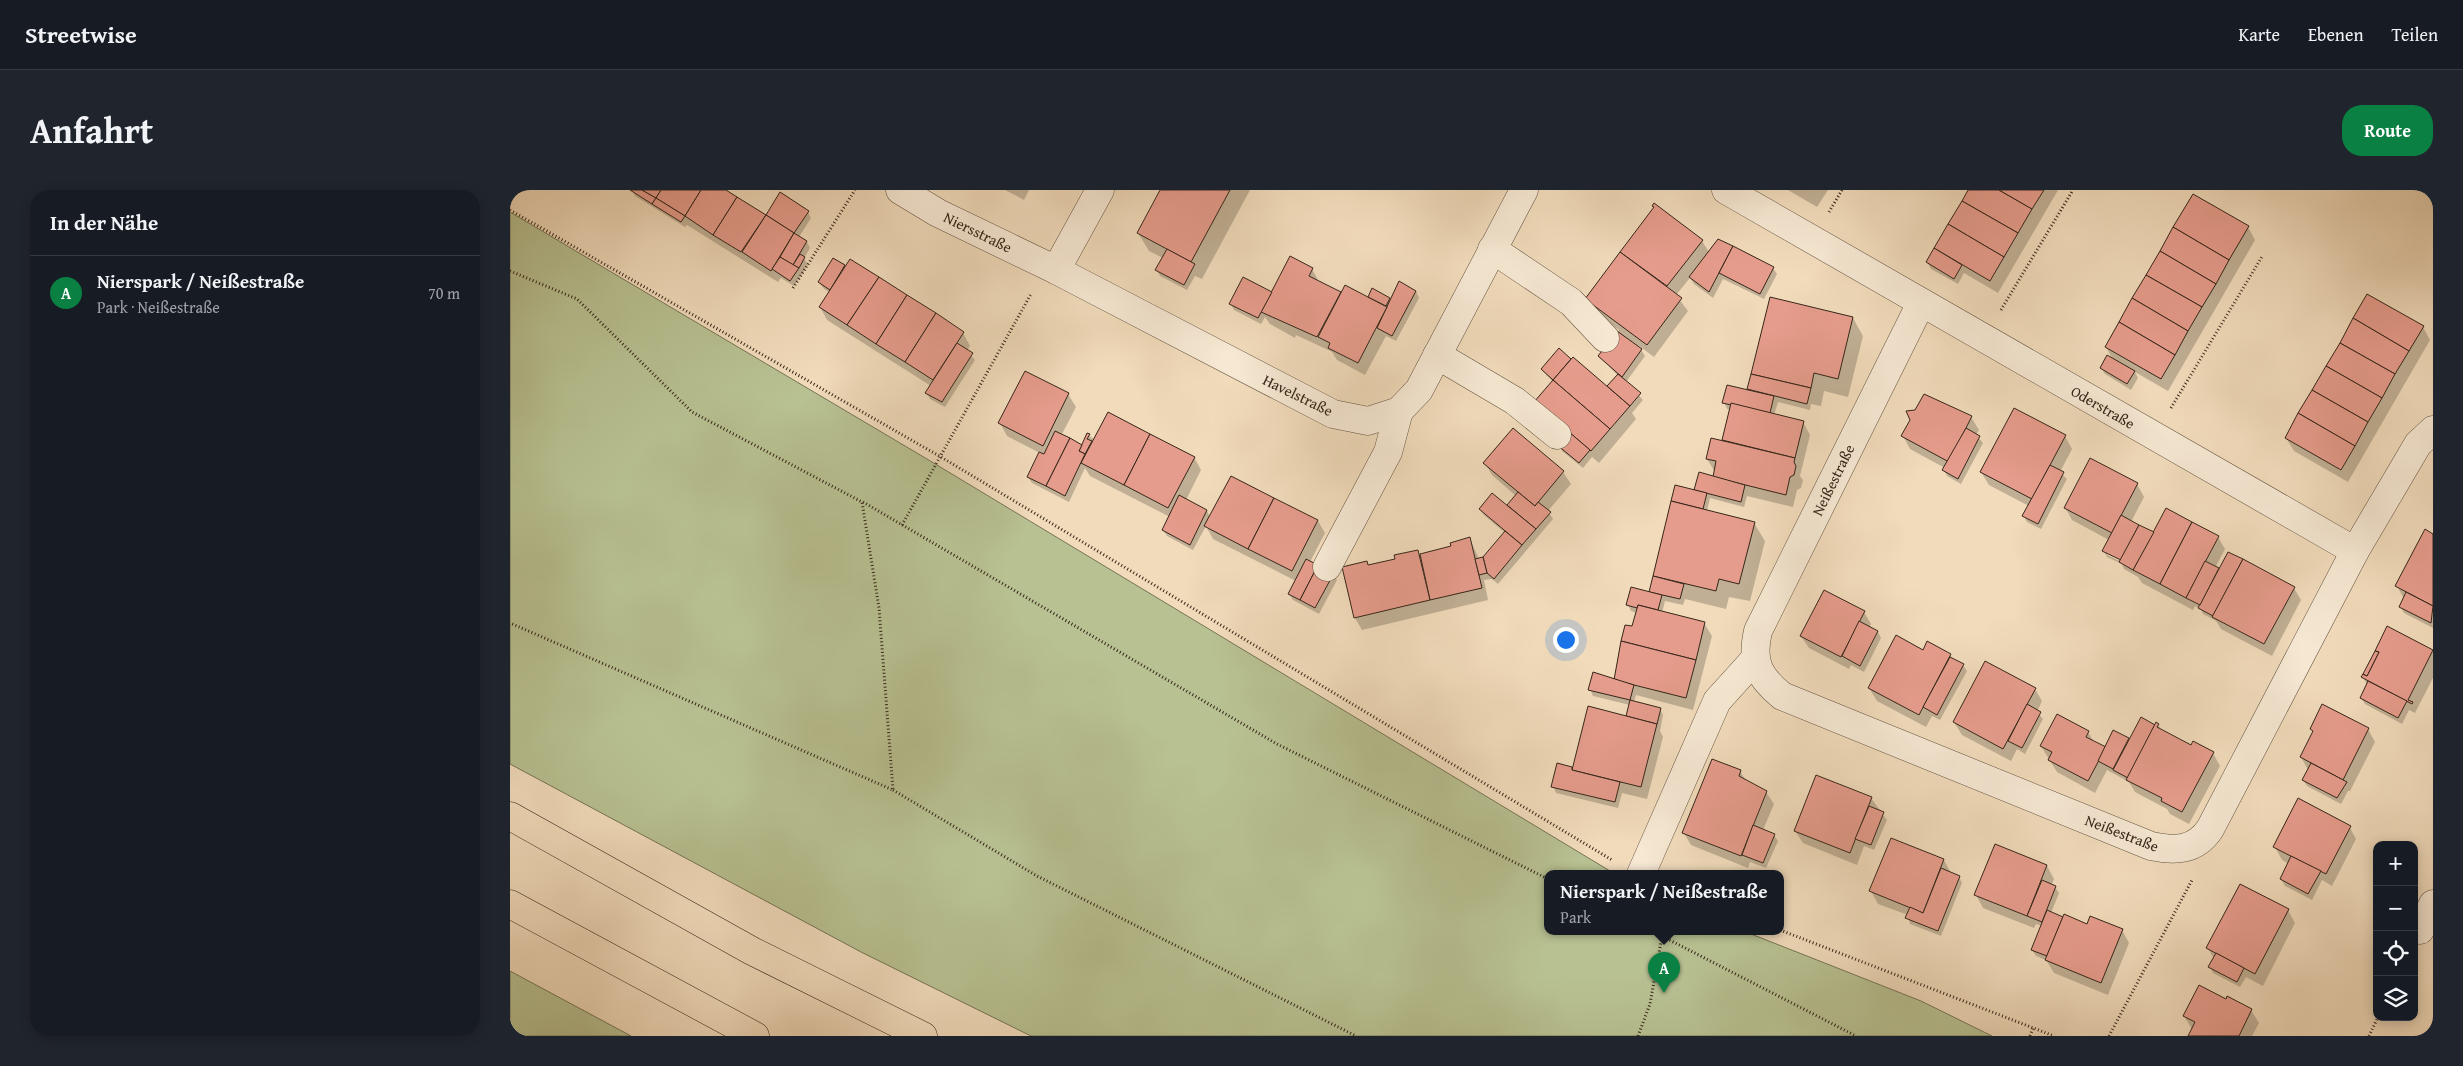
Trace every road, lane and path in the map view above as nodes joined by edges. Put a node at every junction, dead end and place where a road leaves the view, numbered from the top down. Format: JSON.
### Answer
{"nodes":[{"id":1,"x":855,"y":190,"type":"edge"},
{"id":2,"x":900,"y":190,"type":"edge"},
{"id":3,"x":1100,"y":190,"type":"edge"},
{"id":4,"x":1524,"y":190,"type":"edge"},
{"id":5,"x":1726,"y":190,"type":"edge"},
{"id":6,"x":2073,"y":190,"type":"edge"},
{"id":7,"x":510,"y":210,"type":"edge"},
{"id":8,"x":1492,"y":249,"type":"junction"},
{"id":9,"x":2263,"y":255,"type":"dead end"},
{"id":10,"x":1056,"y":270,"type":"junction"},
{"id":11,"x":510,"y":271,"type":"edge"},
{"id":12,"x":793,"y":288,"type":"dead end"},
{"id":13,"x":1920,"y":303,"type":"junction"},
{"id":14,"x":1605,"y":338,"type":"dead end"},
{"id":15,"x":1984,"y":339,"type":"junction"},
{"id":16,"x":1437,"y":356,"type":"junction"},
{"id":17,"x":1395,"y":413,"type":"junction"},
{"id":18,"x":2433,"y":430,"type":"edge"},
{"id":19,"x":1557,"y":435,"type":"dead end"},
{"id":20,"x":2154,"y":436,"type":"junction"},
{"id":21,"x":941,"y":457,"type":"junction"},
{"id":22,"x":862,"y":502,"type":"junction"},
{"id":23,"x":902,"y":525,"type":"junction"},
{"id":24,"x":2355,"y":551,"type":"junction"},
{"id":25,"x":1320,"y":563,"type":"dead end"},
{"id":26,"x":510,"y":622,"type":"edge"},
{"id":27,"x":1755,"y":659,"type":"junction"},
{"id":28,"x":893,"y":790,"type":"junction"},
{"id":29,"x":510,"y":816,"type":"edge"},
{"id":30,"x":2210,"y":829,"type":"junction"},
{"id":31,"x":1616,"y":862,"type":"dead end"},
{"id":32,"x":1643,"y":870,"type":"edge"},
{"id":33,"x":1544,"y":877,"type":"edge"},
{"id":34,"x":510,"y":904,"type":"edge"},
{"id":35,"x":2433,"y":904,"type":"edge"},
{"id":36,"x":2420,"y":930,"type":"dead end"},
{"id":37,"x":1784,"y":932,"type":"edge"},
{"id":38,"x":1661,"y":935,"type":"edge"},
{"id":39,"x":1663,"y":935,"type":"edge"},
{"id":40,"x":2376,"y":1021,"type":"edge"},
{"id":41,"x":2033,"y":1028,"type":"junction"},
{"id":42,"x":755,"y":1036,"type":"edge"},
{"id":43,"x":922,"y":1036,"type":"edge"},
{"id":44,"x":1356,"y":1036,"type":"edge"},
{"id":45,"x":1638,"y":1036,"type":"edge"},
{"id":46,"x":1856,"y":1036,"type":"edge"},
{"id":47,"x":2030,"y":1036,"type":"edge"},
{"id":48,"x":2054,"y":1036,"type":"edge"},
{"id":49,"x":2109,"y":1036,"type":"edge"},
{"id":50,"x":2369,"y":1036,"type":"edge"}],
"edges":[{"from":1,"to":12,"type":"path"},
{"from":2,"to":10,"type":"street","name":"Niersstraße"},
{"from":3,"to":10,"type":"street"},
{"from":4,"to":8,"type":"street"},
{"from":5,"to":13,"type":"street","name":"Oderstraße"},
{"from":6,"to":15,"type":"path"},
{"from":7,"to":21,"type":"path"},
{"from":8,"to":14,"type":"street"},
{"from":8,"to":16,"type":"street"},
{"from":9,"to":20,"type":"path"},
{"from":10,"to":17,"type":"street","name":"Havelstraße"},
{"from":10,"to":21,"type":"path"},
{"from":11,"to":22,"type":"path"},
{"from":13,"to":15,"type":"street","name":"Oderstraße"},
{"from":13,"to":27,"type":"street","name":"Neißestraße"},
{"from":15,"to":20,"type":"street","name":"Oderstraße"},
{"from":16,"to":17,"type":"street"},
{"from":16,"to":19,"type":"street"},
{"from":17,"to":25,"type":"street"},
{"from":18,"to":24,"type":"street"},
{"from":20,"to":24,"type":"street","name":"Oderstraße"},
{"from":21,"to":23,"type":"path"},
{"from":21,"to":31,"type":"path"},
{"from":22,"to":23,"type":"path"},
{"from":22,"to":28,"type":"path"},
{"from":23,"to":33,"type":"path"},
{"from":24,"to":30,"type":"street","name":"Neißestraße"},
{"from":26,"to":28,"type":"path"},
{"from":27,"to":30,"type":"street","name":"Neißestraße"},
{"from":27,"to":32,"type":"street"},
{"from":28,"to":44,"type":"path"},
{"from":29,"to":43,"type":"highway"},
{"from":30,"to":49,"type":"path"},
{"from":34,"to":42,"type":"highway"},
{"from":35,"to":36,"type":"street"},
{"from":37,"to":41,"type":"path"},
{"from":38,"to":45,"type":"path"},
{"from":39,"to":46,"type":"path"},
{"from":40,"to":50,"type":"path"},
{"from":41,"to":47,"type":"path"},
{"from":41,"to":48,"type":"path"}]}
